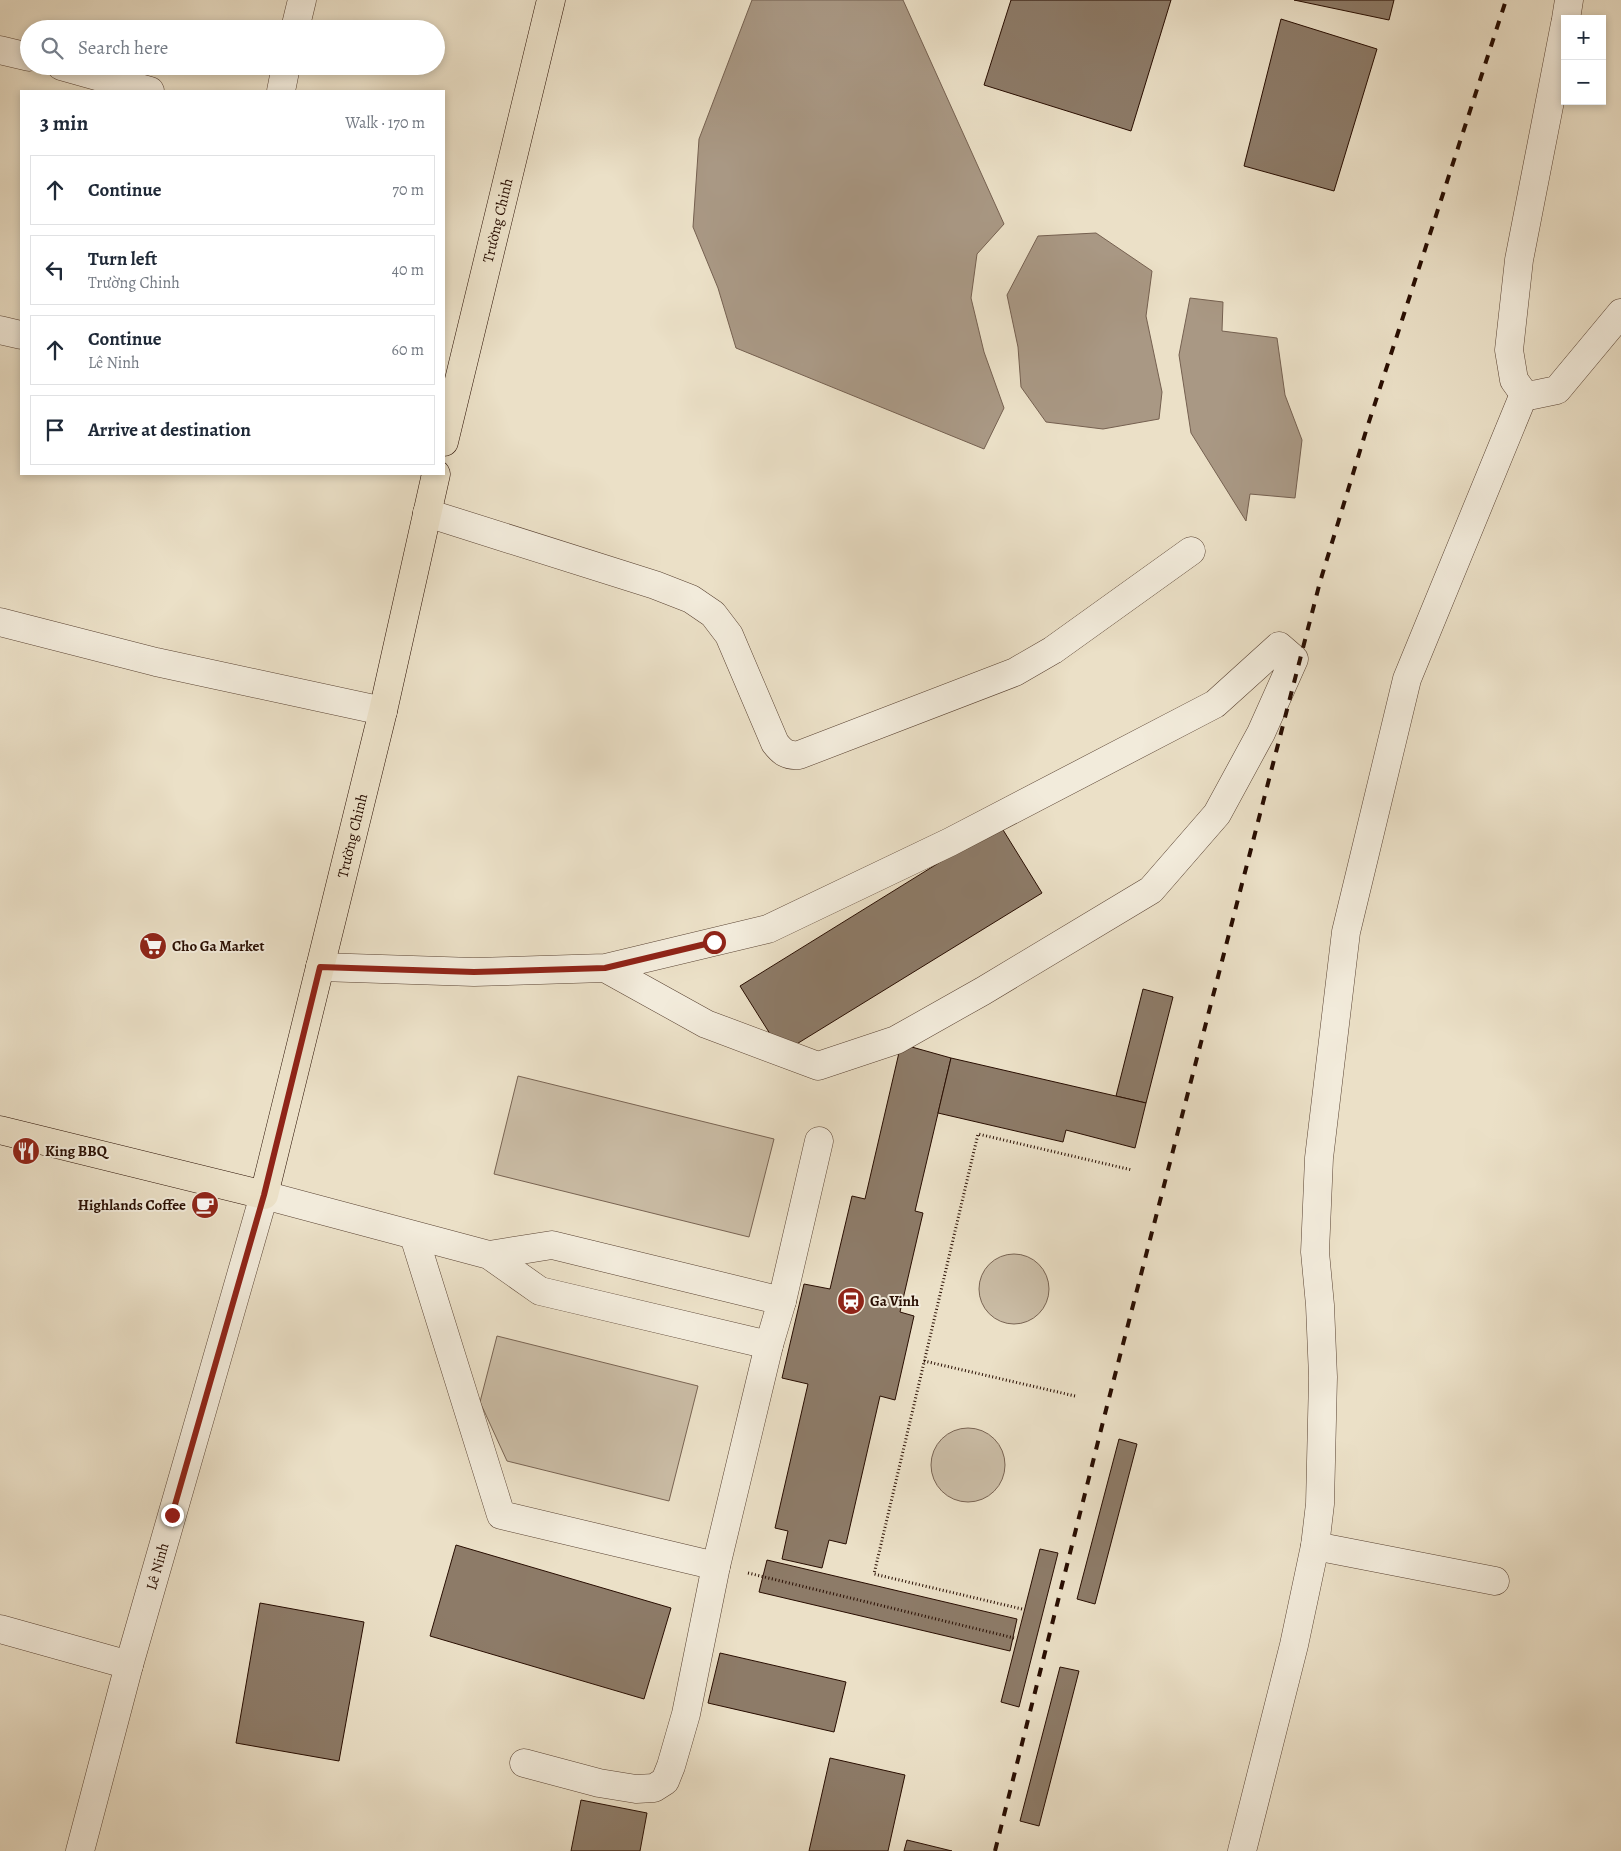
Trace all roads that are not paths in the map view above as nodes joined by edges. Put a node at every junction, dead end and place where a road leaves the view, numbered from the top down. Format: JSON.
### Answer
{"nodes":[{"id":1,"x":302,"y":0,"type":"edge"},
{"id":2,"x":551,"y":0,"type":"edge"},
{"id":3,"x":1569,"y":0,"type":"edge"},
{"id":4,"x":1567,"y":15,"type":"edge"},
{"id":5,"x":297,"y":20,"type":"edge"},
{"id":6,"x":1561,"y":45,"type":"edge"},
{"id":7,"x":0,"y":50,"type":"edge"},
{"id":8,"x":20,"y":55,"type":"edge"},
{"id":9,"x":93,"y":75,"type":"edge"},
{"id":10,"x":284,"y":75,"type":"edge"},
{"id":11,"x":146,"y":90,"type":"edge"},
{"id":12,"x":281,"y":90,"type":"edge"},
{"id":13,"x":1621,"y":313,"type":"edge"},
{"id":14,"x":0,"y":330,"type":"edge"},
{"id":15,"x":20,"y":335,"type":"edge"},
{"id":16,"x":1524,"y":394,"type":"junction"},
{"id":17,"x":445,"y":438,"type":"edge"},
{"id":18,"x":436,"y":475,"type":"edge"},
{"id":19,"x":427,"y":513,"type":"junction"},
{"id":20,"x":1191,"y":551,"type":"dead end"},
{"id":21,"x":0,"y":622,"type":"edge"},
{"id":22,"x":383,"y":711,"type":"junction"},
{"id":23,"x":320,"y":967,"type":"junction"},
{"id":24,"x":605,"y":968,"type":"junction"},
{"id":25,"x":0,"y":1130,"type":"edge"},
{"id":26,"x":819,"y":1141,"type":"dead end"},
{"id":27,"x":264,"y":1195,"type":"junction"},
{"id":28,"x":414,"y":1236,"type":"junction"},
{"id":29,"x":489,"y":1255,"type":"junction"},
{"id":30,"x":782,"y":1301,"type":"junction"},
{"id":31,"x":769,"y":1345,"type":"junction"},
{"id":32,"x":1315,"y":1546,"type":"junction"},
{"id":33,"x":716,"y":1566,"type":"junction"},
{"id":34,"x":1494,"y":1581,"type":"dead end"},
{"id":35,"x":0,"y":1630,"type":"edge"},
{"id":36,"x":129,"y":1665,"type":"junction"},
{"id":37,"x":524,"y":1763,"type":"dead end"},
{"id":38,"x":80,"y":1851,"type":"edge"},
{"id":39,"x":1242,"y":1851,"type":"edge"}],
"edges":[{"from":1,"to":5,"type":"street"},
{"from":2,"to":17,"type":"main road","name":"Trường Chinh"},
{"from":3,"to":4,"type":"street"},
{"from":6,"to":16,"type":"street"},
{"from":7,"to":8,"type":"street"},
{"from":9,"to":11,"type":"street"},
{"from":10,"to":12,"type":"street"},
{"from":13,"to":16,"type":"street"},
{"from":14,"to":15,"type":"street"},
{"from":16,"to":32,"type":"street"},
{"from":18,"to":19,"type":"main road","name":"Trường Chinh"},
{"from":19,"to":20,"type":"street"},
{"from":19,"to":22,"type":"main road","name":"Trường Chinh"},
{"from":21,"to":22,"type":"street"},
{"from":22,"to":23,"type":"main road","name":"Trường Chinh"},
{"from":23,"to":24,"type":"street"},
{"from":23,"to":27,"type":"main road","name":"Trường Chinh"},
{"from":24,"to":24,"type":"street"},
{"from":25,"to":27,"type":"main road"},
{"from":26,"to":30,"type":"street"},
{"from":27,"to":28,"type":"street"},
{"from":27,"to":36,"type":"street","name":"Lê Ninh"},
{"from":28,"to":29,"type":"street"},
{"from":28,"to":33,"type":"street"},
{"from":29,"to":30,"type":"street"},
{"from":29,"to":31,"type":"street"},
{"from":30,"to":31,"type":"street"},
{"from":31,"to":33,"type":"street"},
{"from":32,"to":34,"type":"street"},
{"from":32,"to":39,"type":"street"},
{"from":33,"to":37,"type":"street"},
{"from":35,"to":36,"type":"street"},
{"from":36,"to":38,"type":"street","name":"Lê Ninh"}]}
